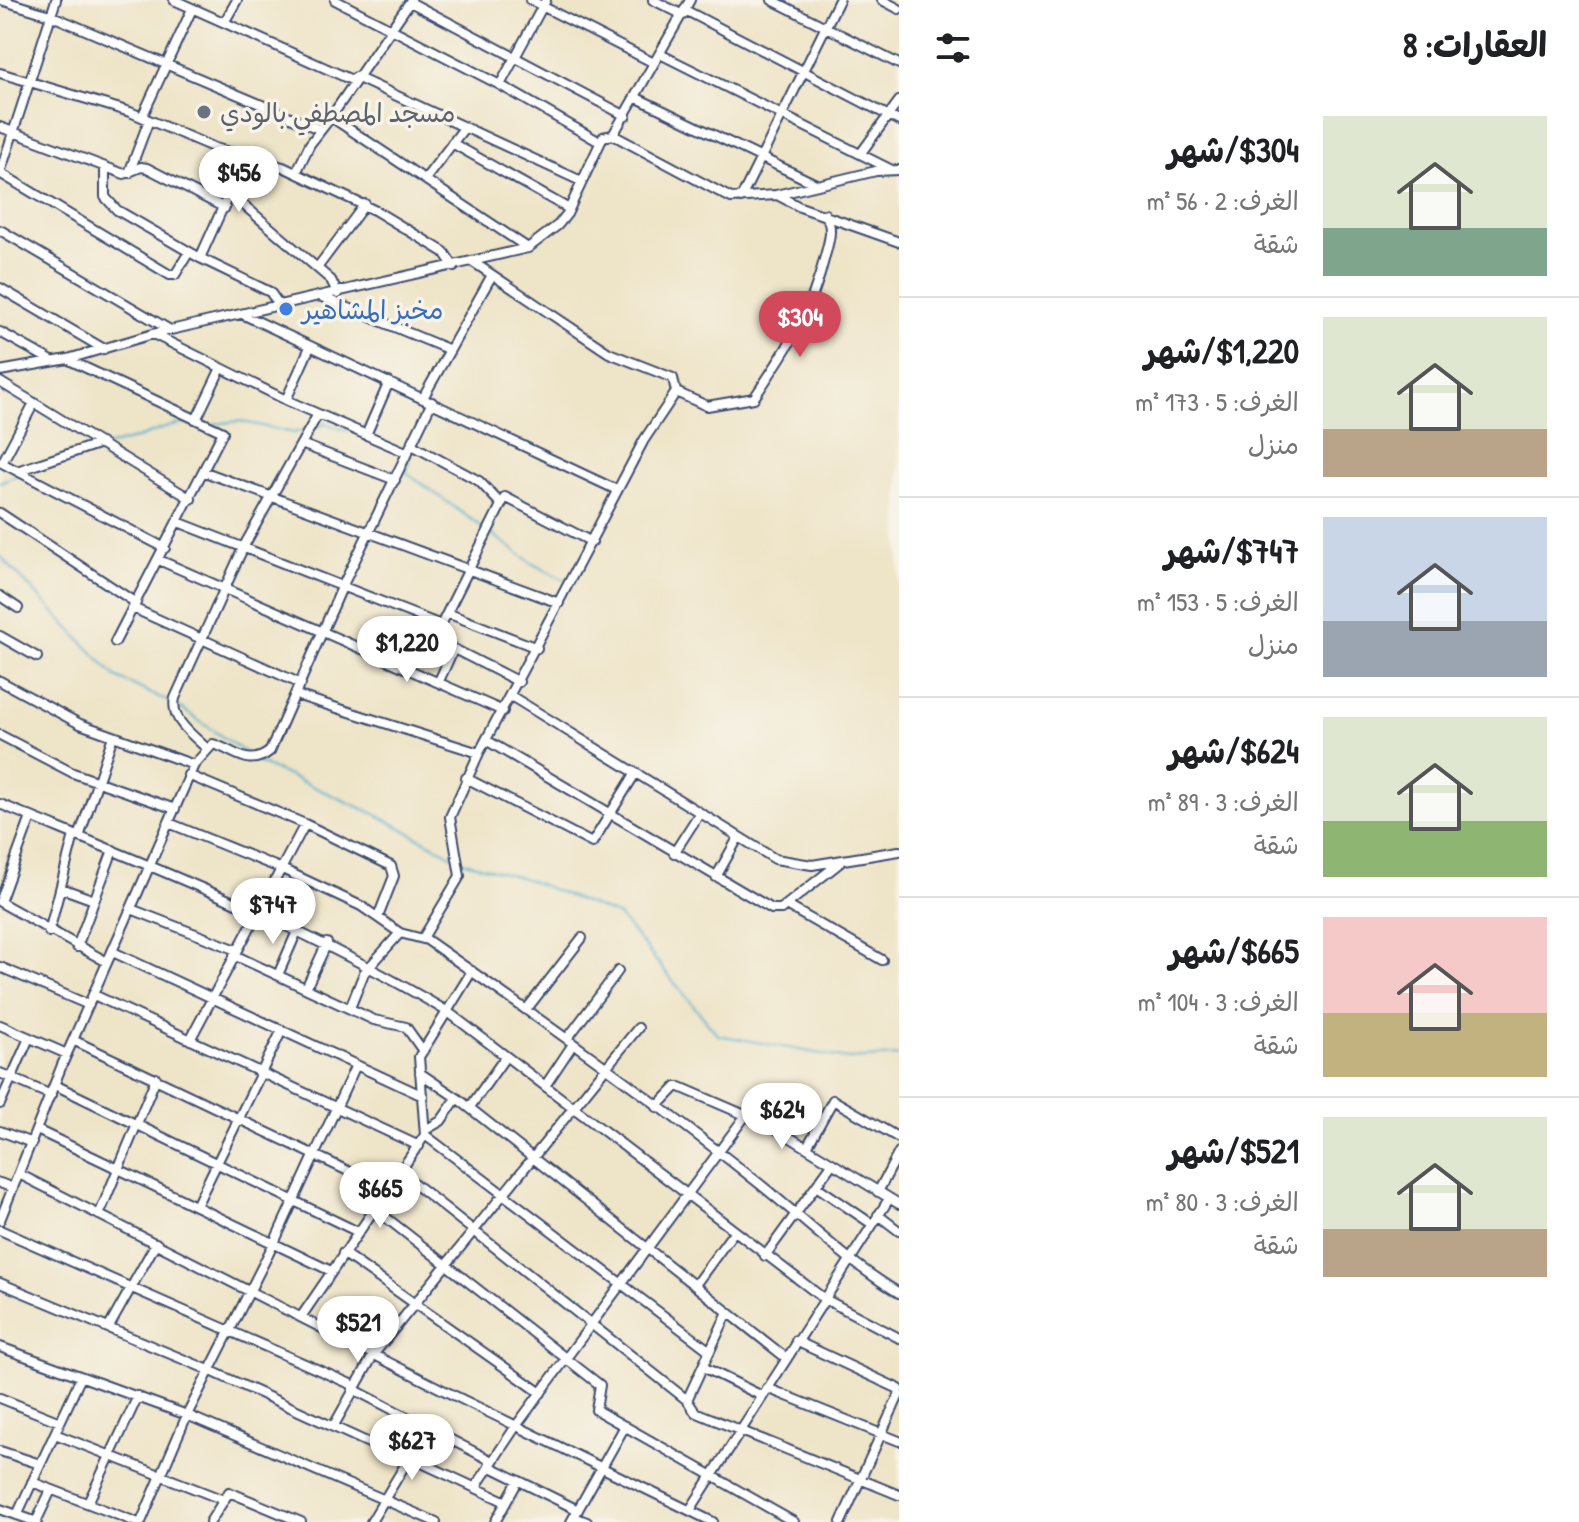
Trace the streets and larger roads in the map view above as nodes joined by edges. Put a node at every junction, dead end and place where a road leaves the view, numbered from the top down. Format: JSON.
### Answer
{"nodes":[{"id":1,"x":1,"y":0,"type":"edge"},
{"id":2,"x":56,"y":0,"type":"edge"},
{"id":3,"x":174,"y":0,"type":"edge"},
{"id":4,"x":237,"y":0,"type":"edge"},
{"id":5,"x":335,"y":0,"type":"edge"},
{"id":6,"x":530,"y":0,"type":"edge"},
{"id":7,"x":653,"y":0,"type":"edge"},
{"id":8,"x":690,"y":0,"type":"edge"},
{"id":9,"x":772,"y":0,"type":"edge"},
{"id":10,"x":839,"y":0,"type":"edge"},
{"id":11,"x":882,"y":0,"type":"edge"},
{"id":12,"x":206,"y":1,"type":"edge"},
{"id":13,"x":410,"y":1,"type":"edge"},
{"id":14,"x":544,"y":3,"type":"edge"},
{"id":15,"x":192,"y":9,"type":"junction"},
{"id":16,"x":899,"y":9,"type":"edge"},
{"id":17,"x":684,"y":13,"type":"junction"},
{"id":18,"x":206,"y":14,"type":"junction"},
{"id":19,"x":50,"y":15,"type":"junction"},
{"id":20,"x":225,"y":21,"type":"junction"},
{"id":21,"x":826,"y":28,"type":"junction"},
{"id":22,"x":390,"y":30,"type":"junction"},
{"id":23,"x":660,"y":54,"type":"junction"},
{"id":24,"x":515,"y":56,"type":"junction"},
{"id":25,"x":654,"y":63,"type":"junction"},
{"id":26,"x":899,"y":64,"type":"edge"},
{"id":27,"x":166,"y":65,"type":"junction"},
{"id":28,"x":0,"y":73,"type":"edge"},
{"id":29,"x":806,"y":73,"type":"junction"},
{"id":30,"x":355,"y":79,"type":"junction"},
{"id":31,"x":29,"y":83,"type":"junction"},
{"id":32,"x":500,"y":85,"type":"junction"},
{"id":33,"x":635,"y":97,"type":"junction"},
{"id":34,"x":899,"y":101,"type":"edge"},
{"id":35,"x":887,"y":114,"type":"junction"},
{"id":36,"x":784,"y":115,"type":"junction"},
{"id":37,"x":626,"y":116,"type":"junction"},
{"id":38,"x":331,"y":117,"type":"junction"},
{"id":39,"x":145,"y":119,"type":"junction"},
{"id":40,"x":899,"y":121,"type":"edge"},
{"id":41,"x":0,"y":127,"type":"edge"},
{"id":42,"x":464,"y":128,"type":"junction"},
{"id":43,"x":321,"y":130,"type":"junction"},
{"id":44,"x":14,"y":132,"type":"junction"},
{"id":45,"x":613,"y":135,"type":"junction"},
{"id":46,"x":598,"y":141,"type":"junction"},
{"id":47,"x":452,"y":143,"type":"junction"},
{"id":48,"x":861,"y":153,"type":"junction"},
{"id":49,"x":246,"y":156,"type":"junction"},
{"id":50,"x":762,"y":157,"type":"junction"},
{"id":51,"x":105,"y":167,"type":"junction"},
{"id":52,"x":897,"y":172,"type":"edge"},
{"id":53,"x":296,"y":173,"type":"junction"},
{"id":54,"x":129,"y":174,"type":"junction"},
{"id":55,"x":426,"y":178,"type":"junction"},
{"id":56,"x":581,"y":181,"type":"junction"},
{"id":57,"x":818,"y":185,"type":"junction"},
{"id":58,"x":231,"y":194,"type":"junction"},
{"id":59,"x":776,"y":195,"type":"junction"},
{"id":60,"x":741,"y":198,"type":"junction"},
{"id":61,"x":365,"y":204,"type":"junction"},
{"id":62,"x":225,"y":208,"type":"junction"},
{"id":63,"x":569,"y":209,"type":"junction"},
{"id":64,"x":825,"y":214,"type":"junction"},
{"id":65,"x":0,"y":230,"type":"edge"},
{"id":66,"x":899,"y":242,"type":"edge"},
{"id":67,"x":528,"y":248,"type":"junction"},
{"id":68,"x":189,"y":252,"type":"junction"},
{"id":69,"x":200,"y":258,"type":"junction"},
{"id":70,"x":473,"y":262,"type":"junction"},
{"id":71,"x":454,"y":267,"type":"junction"},
{"id":72,"x":317,"y":268,"type":"junction"},
{"id":73,"x":492,"y":275,"type":"junction"},
{"id":74,"x":0,"y":288,"type":"edge"},
{"id":75,"x":338,"y":294,"type":"junction"},
{"id":76,"x":322,"y":297,"type":"junction"},
{"id":77,"x":280,"y":306,"type":"junction"},
{"id":78,"x":242,"y":314,"type":"junction"},
{"id":79,"x":170,"y":330,"type":"junction"},
{"id":80,"x":0,"y":332,"type":"edge"},
{"id":81,"x":153,"y":334,"type":"junction"},
{"id":82,"x":310,"y":347,"type":"junction"},
{"id":83,"x":104,"y":349,"type":"junction"},
{"id":84,"x":450,"y":350,"type":"junction"},
{"id":85,"x":68,"y":359,"type":"junction"},
{"id":86,"x":53,"y":362,"type":"junction"},
{"id":87,"x":221,"y":368,"type":"junction"},
{"id":88,"x":0,"y":371,"type":"edge"},
{"id":89,"x":0,"y":382,"type":"edge"},
{"id":90,"x":389,"y":382,"type":"junction"},
{"id":91,"x":676,"y":392,"type":"junction"},
{"id":92,"x":286,"y":400,"type":"junction"},
{"id":93,"x":427,"y":400,"type":"junction"},
{"id":94,"x":34,"y":403,"type":"junction"},
{"id":95,"x":318,"y":414,"type":"junction"},
{"id":96,"x":197,"y":418,"type":"junction"},
{"id":97,"x":366,"y":435,"type":"junction"},
{"id":98,"x":101,"y":443,"type":"junction"},
{"id":99,"x":301,"y":444,"type":"junction"},
{"id":100,"x":410,"y":449,"type":"junction"},
{"id":101,"x":1,"y":463,"type":"edge"},
{"id":102,"x":17,"y":471,"type":"junction"},
{"id":103,"x":205,"y":472,"type":"junction"},
{"id":104,"x":395,"y":480,"type":"junction"},
{"id":105,"x":617,"y":490,"type":"junction"},
{"id":106,"x":271,"y":495,"type":"junction"},
{"id":107,"x":191,"y":499,"type":"junction"},
{"id":108,"x":500,"y":503,"type":"junction"},
{"id":109,"x":0,"y":513,"type":"edge"},
{"id":110,"x":178,"y":522,"type":"junction"},
{"id":111,"x":369,"y":530,"type":"junction"},
{"id":112,"x":592,"y":542,"type":"junction"},
{"id":113,"x":244,"y":546,"type":"junction"},
{"id":114,"x":165,"y":548,"type":"junction"},
{"id":115,"x":159,"y":560,"type":"junction"},
{"id":116,"x":468,"y":570,"type":"junction"},
{"id":117,"x":343,"y":585,"type":"junction"},
{"id":118,"x":224,"y":589,"type":"junction"},
{"id":119,"x":0,"y":596,"type":"edge"},
{"id":120,"x":559,"y":603,"type":"junction"},
{"id":121,"x":134,"y":606,"type":"junction"},
{"id":122,"x":18,"y":608,"type":"dead end"},
{"id":123,"x":447,"y":613,"type":"junction"},
{"id":124,"x":441,"y":625,"type":"junction"},
{"id":125,"x":324,"y":630,"type":"junction"},
{"id":126,"x":0,"y":636,"type":"edge"},
{"id":127,"x":200,"y":641,"type":"junction"},
{"id":128,"x":115,"y":642,"type":"dead end"},
{"id":129,"x":537,"y":648,"type":"junction"},
{"id":130,"x":453,"y":650,"type":"junction"},
{"id":131,"x":37,"y":657,"type":"dead end"},
{"id":132,"x":0,"y":681,"type":"edge"},
{"id":133,"x":439,"y":681,"type":"junction"},
{"id":134,"x":519,"y":682,"type":"junction"},
{"id":135,"x":301,"y":684,"type":"junction"},
{"id":136,"x":296,"y":695,"type":"junction"},
{"id":137,"x":511,"y":696,"type":"junction"},
{"id":138,"x":503,"y":711,"type":"junction"},
{"id":139,"x":2,"y":736,"type":"edge"},
{"id":140,"x":113,"y":736,"type":"junction"},
{"id":141,"x":486,"y":740,"type":"junction"},
{"id":142,"x":0,"y":748,"type":"edge"},
{"id":143,"x":206,"y":748,"type":"junction"},
{"id":144,"x":479,"y":753,"type":"junction"},
{"id":145,"x":194,"y":765,"type":"junction"},
{"id":146,"x":635,"y":774,"type":"junction"},
{"id":147,"x":188,"y":775,"type":"junction"},
{"id":148,"x":466,"y":778,"type":"junction"},
{"id":149,"x":97,"y":782,"type":"junction"},
{"id":150,"x":0,"y":804,"type":"edge"},
{"id":151,"x":175,"y":809,"type":"junction"},
{"id":152,"x":699,"y":814,"type":"junction"},
{"id":153,"x":611,"y":815,"type":"junction"},
{"id":154,"x":31,"y":817,"type":"junction"},
{"id":155,"x":169,"y":823,"type":"junction"},
{"id":156,"x":305,"y":824,"type":"junction"},
{"id":157,"x":77,"y":836,"type":"junction"},
{"id":158,"x":738,"y":838,"type":"junction"},
{"id":159,"x":113,"y":850,"type":"junction"},
{"id":160,"x":899,"y":851,"type":"edge"},
{"id":161,"x":674,"y":853,"type":"junction"},
{"id":162,"x":845,"y":859,"type":"junction"},
{"id":163,"x":152,"y":864,"type":"junction"},
{"id":164,"x":282,"y":869,"type":"junction"},
{"id":165,"x":0,"y":872,"type":"edge"},
{"id":166,"x":11,"y":877,"type":"junction"},
{"id":167,"x":716,"y":877,"type":"junction"},
{"id":168,"x":61,"y":888,"type":"junction"},
{"id":169,"x":94,"y":900,"type":"junction"},
{"id":170,"x":0,"y":902,"type":"edge"},
{"id":171,"x":786,"y":905,"type":"junction"},
{"id":172,"x":131,"y":909,"type":"junction"},
{"id":173,"x":259,"y":911,"type":"junction"},
{"id":174,"x":378,"y":917,"type":"junction"},
{"id":175,"x":298,"y":929,"type":"junction"},
{"id":176,"x":49,"y":932,"type":"junction"},
{"id":177,"x":400,"y":933,"type":"junction"},
{"id":178,"x":423,"y":938,"type":"junction"},
{"id":179,"x":582,"y":938,"type":"dead end"},
{"id":180,"x":327,"y":943,"type":"junction"},
{"id":181,"x":77,"y":947,"type":"junction"},
{"id":182,"x":113,"y":952,"type":"junction"},
{"id":183,"x":236,"y":953,"type":"junction"},
{"id":184,"x":882,"y":960,"type":"dead end"},
{"id":185,"x":107,"y":962,"type":"junction"},
{"id":186,"x":369,"y":965,"type":"junction"},
{"id":187,"x":0,"y":967,"type":"edge"},
{"id":188,"x":472,"y":971,"type":"junction"},
{"id":189,"x":618,"y":971,"type":"dead end"},
{"id":190,"x":278,"y":975,"type":"junction"},
{"id":191,"x":306,"y":988,"type":"junction"},
{"id":192,"x":94,"y":995,"type":"junction"},
{"id":193,"x":211,"y":998,"type":"junction"},
{"id":194,"x":89,"y":1005,"type":"junction"},
{"id":195,"x":350,"y":1008,"type":"junction"},
{"id":196,"x":526,"y":1010,"type":"junction"},
{"id":197,"x":448,"y":1012,"type":"junction"},
{"id":198,"x":0,"y":1025,"type":"edge"},
{"id":199,"x":638,"y":1028,"type":"dead end"},
{"id":200,"x":282,"y":1030,"type":"junction"},
{"id":201,"x":29,"y":1038,"type":"junction"},
{"id":202,"x":73,"y":1040,"type":"junction"},
{"id":203,"x":190,"y":1040,"type":"junction"},
{"id":204,"x":570,"y":1041,"type":"junction"},
{"id":205,"x":423,"y":1051,"type":"junction"},
{"id":206,"x":67,"y":1054,"type":"junction"},
{"id":207,"x":506,"y":1056,"type":"junction"},
{"id":208,"x":356,"y":1065,"type":"junction"},
{"id":209,"x":605,"y":1066,"type":"junction"},
{"id":210,"x":261,"y":1072,"type":"junction"},
{"id":211,"x":0,"y":1073,"type":"edge"},
{"id":212,"x":420,"y":1073,"type":"junction"},
{"id":213,"x":11,"y":1078,"type":"junction"},
{"id":214,"x":156,"y":1078,"type":"junction"},
{"id":215,"x":55,"y":1085,"type":"junction"},
{"id":216,"x":545,"y":1086,"type":"junction"},
{"id":217,"x":51,"y":1095,"type":"junction"},
{"id":218,"x":423,"y":1096,"type":"junction"},
{"id":219,"x":457,"y":1098,"type":"junction"},
{"id":220,"x":0,"y":1104,"type":"edge"},
{"id":221,"x":470,"y":1107,"type":"junction"},
{"id":222,"x":573,"y":1107,"type":"junction"},
{"id":223,"x":657,"y":1107,"type":"junction"},
{"id":224,"x":336,"y":1108,"type":"junction"},
{"id":225,"x":746,"y":1115,"type":"junction"},
{"id":226,"x":238,"y":1118,"type":"junction"},
{"id":227,"x":137,"y":1124,"type":"junction"},
{"id":228,"x":37,"y":1130,"type":"junction"},
{"id":229,"x":0,"y":1131,"type":"edge"},
{"id":230,"x":426,"y":1132,"type":"junction"},
{"id":231,"x":899,"y":1138,"type":"edge"},
{"id":232,"x":32,"y":1143,"type":"junction"},
{"id":233,"x":419,"y":1146,"type":"junction"},
{"id":234,"x":807,"y":1147,"type":"junction"},
{"id":235,"x":719,"y":1152,"type":"junction"},
{"id":236,"x":899,"y":1152,"type":"edge"},
{"id":237,"x":313,"y":1154,"type":"junction"},
{"id":238,"x":533,"y":1157,"type":"junction"},
{"id":239,"x":217,"y":1163,"type":"junction"},
{"id":240,"x":832,"y":1164,"type":"junction"},
{"id":241,"x":119,"y":1169,"type":"junction"},
{"id":242,"x":401,"y":1173,"type":"junction"},
{"id":243,"x":19,"y":1174,"type":"junction"},
{"id":244,"x":0,"y":1183,"type":"edge"},
{"id":245,"x":816,"y":1186,"type":"junction"},
{"id":246,"x":13,"y":1188,"type":"junction"},
{"id":247,"x":388,"y":1190,"type":"junction"},
{"id":248,"x":878,"y":1192,"type":"junction"},
{"id":249,"x":504,"y":1194,"type":"junction"},
{"id":250,"x":687,"y":1196,"type":"junction"},
{"id":251,"x":292,"y":1199,"type":"junction"},
{"id":252,"x":889,"y":1199,"type":"junction"},
{"id":253,"x":899,"y":1204,"type":"edge"},
{"id":254,"x":196,"y":1206,"type":"junction"},
{"id":255,"x":375,"y":1209,"type":"junction"},
{"id":256,"x":99,"y":1215,"type":"junction"},
{"id":257,"x":794,"y":1215,"type":"junction"},
{"id":258,"x":878,"y":1215,"type":"junction"},
{"id":259,"x":0,"y":1220,"type":"edge"},
{"id":260,"x":872,"y":1224,"type":"junction"},
{"id":261,"x":0,"y":1230,"type":"edge"},
{"id":262,"x":474,"y":1230,"type":"junction"},
{"id":263,"x":899,"y":1231,"type":"edge"},
{"id":264,"x":358,"y":1232,"type":"junction"},
{"id":265,"x":733,"y":1233,"type":"junction"},
{"id":266,"x":156,"y":1243,"type":"junction"},
{"id":267,"x":274,"y":1243,"type":"junction"},
{"id":268,"x":648,"y":1249,"type":"junction"},
{"id":269,"x":343,"y":1253,"type":"junction"},
{"id":270,"x":765,"y":1256,"type":"junction"},
{"id":271,"x":847,"y":1260,"type":"junction"},
{"id":272,"x":445,"y":1265,"type":"junction"},
{"id":273,"x":331,"y":1271,"type":"junction"},
{"id":274,"x":0,"y":1283,"type":"edge"},
{"id":275,"x":132,"y":1285,"type":"junction"},
{"id":276,"x":621,"y":1285,"type":"junction"},
{"id":277,"x":695,"y":1285,"type":"junction"},
{"id":278,"x":250,"y":1291,"type":"junction"},
{"id":279,"x":899,"y":1293,"type":"edge"},
{"id":280,"x":823,"y":1298,"type":"junction"},
{"id":281,"x":414,"y":1303,"type":"junction"},
{"id":282,"x":728,"y":1312,"type":"junction"},
{"id":283,"x":301,"y":1317,"type":"junction"},
{"id":284,"x":593,"y":1324,"type":"junction"},
{"id":285,"x":109,"y":1327,"type":"junction"},
{"id":286,"x":231,"y":1329,"type":"junction"},
{"id":287,"x":899,"y":1338,"type":"edge"},
{"id":288,"x":796,"y":1341,"type":"junction"},
{"id":289,"x":0,"y":1347,"type":"edge"},
{"id":290,"x":710,"y":1351,"type":"junction"},
{"id":291,"x":374,"y":1354,"type":"junction"},
{"id":292,"x":785,"y":1357,"type":"junction"},
{"id":293,"x":566,"y":1359,"type":"junction"},
{"id":294,"x":703,"y":1367,"type":"junction"},
{"id":295,"x":209,"y":1370,"type":"junction"},
{"id":296,"x":81,"y":1377,"type":"junction"},
{"id":297,"x":354,"y":1388,"type":"junction"},
{"id":298,"x":899,"y":1389,"type":"edge"},
{"id":299,"x":764,"y":1392,"type":"junction"},
{"id":300,"x":541,"y":1393,"type":"junction"},
{"id":301,"x":899,"y":1395,"type":"edge"},
{"id":302,"x":138,"y":1396,"type":"junction"},
{"id":303,"x":0,"y":1398,"type":"edge"},
{"id":304,"x":687,"y":1400,"type":"junction"},
{"id":305,"x":187,"y":1415,"type":"junction"},
{"id":306,"x":60,"y":1422,"type":"junction"},
{"id":307,"x":516,"y":1426,"type":"junction"},
{"id":308,"x":625,"y":1426,"type":"junction"},
{"id":309,"x":333,"y":1427,"type":"junction"},
{"id":310,"x":427,"y":1428,"type":"junction"},
{"id":311,"x":739,"y":1433,"type":"junction"},
{"id":312,"x":55,"y":1434,"type":"junction"},
{"id":313,"x":882,"y":1434,"type":"junction"},
{"id":314,"x":899,"y":1441,"type":"edge"},
{"id":315,"x":0,"y":1451,"type":"edge"},
{"id":316,"x":108,"y":1456,"type":"junction"},
{"id":317,"x":408,"y":1459,"type":"junction"},
{"id":318,"x":491,"y":1463,"type":"junction"},
{"id":319,"x":40,"y":1464,"type":"junction"},
{"id":320,"x":602,"y":1467,"type":"junction"},
{"id":321,"x":160,"y":1475,"type":"junction"},
{"id":322,"x":711,"y":1477,"type":"junction"},
{"id":323,"x":861,"y":1479,"type":"junction"},
{"id":324,"x":518,"y":1481,"type":"junction"},
{"id":325,"x":32,"y":1482,"type":"junction"},
{"id":326,"x":475,"y":1488,"type":"junction"},
{"id":327,"x":51,"y":1490,"type":"junction"},
{"id":328,"x":899,"y":1495,"type":"edge"},
{"id":329,"x":221,"y":1499,"type":"junction"},
{"id":330,"x":383,"y":1500,"type":"junction"},
{"id":331,"x":506,"y":1502,"type":"junction"},
{"id":332,"x":88,"y":1503,"type":"junction"},
{"id":333,"x":0,"y":1509,"type":"edge"},
{"id":334,"x":690,"y":1510,"type":"junction"},
{"id":335,"x":17,"y":1515,"type":"junction"},
{"id":336,"x":574,"y":1516,"type":"edge"},
{"id":337,"x":37,"y":1522,"type":"edge"},
{"id":338,"x":139,"y":1522,"type":"edge"},
{"id":339,"x":210,"y":1522,"type":"edge"},
{"id":340,"x":301,"y":1522,"type":"edge"},
{"id":341,"x":371,"y":1522,"type":"edge"},
{"id":342,"x":436,"y":1522,"type":"edge"},
{"id":343,"x":495,"y":1522,"type":"edge"},
{"id":344,"x":587,"y":1522,"type":"edge"},
{"id":345,"x":713,"y":1522,"type":"edge"},
{"id":346,"x":794,"y":1522,"type":"edge"},
{"id":347,"x":841,"y":1522,"type":"edge"}],
"edges":[{"from":1,"to":19,"type":"street"},
{"from":2,"to":19,"type":"street"},
{"from":3,"to":15,"type":"street"},
{"from":4,"to":20,"type":"street"},
{"from":5,"to":22,"type":"street"},
{"from":6,"to":14,"type":"street"},
{"from":7,"to":17,"type":"street"},
{"from":8,"to":17,"type":"street"},
{"from":9,"to":21,"type":"street"},
{"from":10,"to":21,"type":"street"},
{"from":11,"to":16,"type":"street"},
{"from":12,"to":18,"type":"street"},
{"from":13,"to":22,"type":"street"},
{"from":13,"to":24,"type":"street"},
{"from":14,"to":24,"type":"street"},
{"from":14,"to":25,"type":"street"},
{"from":15,"to":18,"type":"street"},
{"from":15,"to":27,"type":"street"},
{"from":17,"to":23,"type":"street"},
{"from":17,"to":29,"type":"street"},
{"from":18,"to":20,"type":"street"},
{"from":19,"to":27,"type":"street"},
{"from":19,"to":31,"type":"street"},
{"from":20,"to":30,"type":"street"},
{"from":21,"to":26,"type":"street"},
{"from":21,"to":29,"type":"street"},
{"from":22,"to":30,"type":"street"},
{"from":22,"to":32,"type":"street"},
{"from":23,"to":25,"type":"street"},
{"from":23,"to":36,"type":"street"},
{"from":24,"to":32,"type":"street"},
{"from":24,"to":37,"type":"street"},
{"from":25,"to":33,"type":"street"},
{"from":27,"to":39,"type":"street"},
{"from":27,"to":43,"type":"street"},
{"from":28,"to":31,"type":"street"},
{"from":29,"to":35,"type":"street"},
{"from":29,"to":36,"type":"street"},
{"from":30,"to":38,"type":"street"},
{"from":30,"to":42,"type":"street"},
{"from":31,"to":39,"type":"street"},
{"from":31,"to":44,"type":"street"},
{"from":32,"to":46,"type":"street"},
{"from":33,"to":37,"type":"street"},
{"from":33,"to":50,"type":"street"},
{"from":34,"to":35,"type":"street"},
{"from":35,"to":40,"type":"street"},
{"from":35,"to":48,"type":"street"},
{"from":36,"to":48,"type":"street"},
{"from":36,"to":50,"type":"street"},
{"from":37,"to":45,"type":"street"},
{"from":38,"to":43,"type":"street"},
{"from":38,"to":55,"type":"street"},
{"from":39,"to":49,"type":"street"},
{"from":39,"to":54,"type":"street"},
{"from":41,"to":44,"type":"street"},
{"from":42,"to":47,"type":"street"},
{"from":42,"to":56,"type":"street"},
{"from":43,"to":53,"type":"street"},
{"from":44,"to":51,"type":"street"},
{"from":44,"to":68,"type":"street"},
{"from":45,"to":46,"type":"street"},
{"from":45,"to":60,"type":"street"},
{"from":46,"to":56,"type":"street"},
{"from":47,"to":55,"type":"street"},
{"from":47,"to":63,"type":"street"},
{"from":48,"to":52,"type":"street"},
{"from":49,"to":53,"type":"street"},
{"from":49,"to":58,"type":"street"},
{"from":50,"to":57,"type":"street"},
{"from":50,"to":60,"type":"street"},
{"from":51,"to":54,"type":"street"},
{"from":51,"to":68,"type":"street"},
{"from":52,"to":57,"type":"street"},
{"from":53,"to":61,"type":"street"},
{"from":54,"to":62,"type":"street"},
{"from":55,"to":67,"type":"street"},
{"from":56,"to":63,"type":"street"},
{"from":57,"to":59,"type":"street"},
{"from":58,"to":62,"type":"street"},
{"from":58,"to":72,"type":"street"},
{"from":59,"to":60,"type":"street"},
{"from":59,"to":64,"type":"street"},
{"from":61,"to":71,"type":"street"},
{"from":61,"to":72,"type":"street"},
{"from":62,"to":69,"type":"street"},
{"from":63,"to":67,"type":"street"},
{"from":64,"to":66,"type":"street"},
{"from":64,"to":91,"type":"street"},
{"from":65,"to":79,"type":"street"},
{"from":67,"to":70,"type":"street"},
{"from":68,"to":69,"type":"street"},
{"from":69,"to":77,"type":"street"},
{"from":70,"to":71,"type":"street"},
{"from":70,"to":73,"type":"street"},
{"from":71,"to":75,"type":"street"},
{"from":72,"to":75,"type":"street"},
{"from":73,"to":84,"type":"street"},
{"from":73,"to":91,"type":"street"},
{"from":74,"to":83,"type":"street"},
{"from":75,"to":76,"type":"street"},
{"from":76,"to":77,"type":"street"},
{"from":76,"to":84,"type":"street"},
{"from":77,"to":78,"type":"street"},
{"from":78,"to":79,"type":"street"},
{"from":78,"to":82,"type":"street"},
{"from":79,"to":81,"type":"street"},
{"from":80,"to":86,"type":"street"},
{"from":81,"to":83,"type":"street"},
{"from":81,"to":87,"type":"street"},
{"from":82,"to":90,"type":"street"},
{"from":82,"to":92,"type":"street"},
{"from":83,"to":85,"type":"street"},
{"from":84,"to":93,"type":"street"},
{"from":85,"to":86,"type":"street"},
{"from":85,"to":96,"type":"street"},
{"from":86,"to":88,"type":"street"},
{"from":87,"to":92,"type":"street"},
{"from":87,"to":96,"type":"street"},
{"from":89,"to":94,"type":"street"},
{"from":90,"to":93,"type":"street"},
{"from":90,"to":97,"type":"street"},
{"from":91,"to":105,"type":"street"},
{"from":92,"to":95,"type":"street"},
{"from":93,"to":100,"type":"street"},
{"from":93,"to":105,"type":"street"},
{"from":94,"to":98,"type":"street"},
{"from":94,"to":101,"type":"street"},
{"from":95,"to":97,"type":"street"},
{"from":95,"to":99,"type":"street"},
{"from":96,"to":103,"type":"street"},
{"from":97,"to":100,"type":"street"},
{"from":98,"to":102,"type":"street"},
{"from":98,"to":107,"type":"street"},
{"from":99,"to":104,"type":"street"},
{"from":99,"to":106,"type":"street"},
{"from":100,"to":104,"type":"street"},
{"from":100,"to":108,"type":"street"},
{"from":101,"to":102,"type":"street"},
{"from":102,"to":114,"type":"street"},
{"from":103,"to":106,"type":"street"},
{"from":103,"to":107,"type":"street"},
{"from":104,"to":111,"type":"street"},
{"from":105,"to":112,"type":"street"},
{"from":106,"to":111,"type":"street"},
{"from":106,"to":113,"type":"street"},
{"from":107,"to":110,"type":"street"},
{"from":108,"to":112,"type":"street"},
{"from":108,"to":116,"type":"street"},
{"from":109,"to":121,"type":"street"},
{"from":110,"to":113,"type":"street"},
{"from":110,"to":114,"type":"street"},
{"from":111,"to":116,"type":"street"},
{"from":111,"to":117,"type":"street"},
{"from":112,"to":120,"type":"street"},
{"from":113,"to":117,"type":"street"},
{"from":113,"to":118,"type":"street"},
{"from":114,"to":115,"type":"street"},
{"from":115,"to":118,"type":"street"},
{"from":115,"to":121,"type":"street"},
{"from":116,"to":120,"type":"street"},
{"from":116,"to":123,"type":"street"},
{"from":117,"to":124,"type":"street"},
{"from":117,"to":125,"type":"street"},
{"from":118,"to":125,"type":"street"},
{"from":118,"to":127,"type":"street"},
{"from":119,"to":122,"type":"street"},
{"from":120,"to":129,"type":"street"},
{"from":121,"to":127,"type":"street"},
{"from":121,"to":128,"type":"street"},
{"from":123,"to":124,"type":"street"},
{"from":123,"to":129,"type":"street"},
{"from":124,"to":130,"type":"street"},
{"from":125,"to":133,"type":"street"},
{"from":125,"to":135,"type":"street"},
{"from":126,"to":131,"type":"street"},
{"from":127,"to":135,"type":"street"},
{"from":127,"to":143,"type":"street"},
{"from":129,"to":134,"type":"street"},
{"from":130,"to":133,"type":"street"},
{"from":130,"to":134,"type":"street"},
{"from":132,"to":140,"type":"street"},
{"from":133,"to":138,"type":"street"},
{"from":134,"to":137,"type":"street"},
{"from":135,"to":136,"type":"street"},
{"from":136,"to":143,"type":"street"},
{"from":136,"to":144,"type":"street"},
{"from":137,"to":138,"type":"street"},
{"from":137,"to":146,"type":"street"},
{"from":138,"to":141,"type":"street"},
{"from":139,"to":142,"type":"street"},
{"from":139,"to":149,"type":"street"},
{"from":140,"to":145,"type":"street"},
{"from":140,"to":149,"type":"street"},
{"from":141,"to":144,"type":"street"},
{"from":141,"to":153,"type":"street"},
{"from":143,"to":145,"type":"street"},
{"from":144,"to":148,"type":"street"},
{"from":145,"to":147,"type":"street"},
{"from":146,"to":152,"type":"street"},
{"from":146,"to":153,"type":"street"},
{"from":147,"to":151,"type":"street"},
{"from":147,"to":156,"type":"street"},
{"from":148,"to":153,"type":"street"},
{"from":148,"to":178,"type":"street"},
{"from":149,"to":151,"type":"street"},
{"from":149,"to":157,"type":"street"},
{"from":150,"to":154,"type":"street"},
{"from":151,"to":155,"type":"street"},
{"from":152,"to":158,"type":"street"},
{"from":152,"to":161,"type":"street"},
{"from":153,"to":161,"type":"street"},
{"from":154,"to":157,"type":"street"},
{"from":154,"to":166,"type":"street"},
{"from":155,"to":163,"type":"street"},
{"from":155,"to":164,"type":"street"},
{"from":156,"to":164,"type":"street"},
{"from":156,"to":174,"type":"street"},
{"from":157,"to":159,"type":"street"},
{"from":157,"to":168,"type":"street"},
{"from":158,"to":162,"type":"street"},
{"from":158,"to":167,"type":"street"},
{"from":159,"to":163,"type":"street"},
{"from":159,"to":169,"type":"street"},
{"from":160,"to":162,"type":"street"},
{"from":161,"to":167,"type":"street"},
{"from":162,"to":171,"type":"street"},
{"from":163,"to":172,"type":"street"},
{"from":163,"to":173,"type":"street"},
{"from":164,"to":173,"type":"street"},
{"from":164,"to":174,"type":"street"},
{"from":165,"to":166,"type":"street"},
{"from":166,"to":170,"type":"street"},
{"from":167,"to":171,"type":"street"},
{"from":168,"to":169,"type":"street"},
{"from":168,"to":176,"type":"street"},
{"from":169,"to":181,"type":"street"},
{"from":170,"to":176,"type":"street"},
{"from":171,"to":184,"type":"street"},
{"from":172,"to":182,"type":"street"},
{"from":172,"to":183,"type":"street"},
{"from":173,"to":175,"type":"street"},
{"from":173,"to":183,"type":"street"},
{"from":174,"to":177,"type":"street"},
{"from":175,"to":180,"type":"street"},
{"from":175,"to":190,"type":"street"},
{"from":176,"to":181,"type":"street"},
{"from":177,"to":178,"type":"street"},
{"from":177,"to":186,"type":"street"},
{"from":178,"to":188,"type":"street"},
{"from":179,"to":196,"type":"street"},
{"from":180,"to":186,"type":"street"},
{"from":180,"to":191,"type":"street"},
{"from":181,"to":185,"type":"street"},
{"from":182,"to":185,"type":"street"},
{"from":182,"to":193,"type":"street"},
{"from":183,"to":190,"type":"street"},
{"from":183,"to":193,"type":"street"},
{"from":185,"to":192,"type":"street"},
{"from":186,"to":195,"type":"street"},
{"from":186,"to":197,"type":"street"},
{"from":187,"to":194,"type":"street"},
{"from":188,"to":196,"type":"street"},
{"from":188,"to":197,"type":"street"},
{"from":189,"to":204,"type":"street"},
{"from":190,"to":191,"type":"street"},
{"from":191,"to":195,"type":"street"},
{"from":192,"to":194,"type":"street"},
{"from":192,"to":203,"type":"street"},
{"from":193,"to":200,"type":"street"},
{"from":193,"to":203,"type":"street"},
{"from":194,"to":202,"type":"street"},
{"from":195,"to":205,"type":"street"},
{"from":196,"to":204,"type":"street"},
{"from":197,"to":205,"type":"street"},
{"from":197,"to":207,"type":"street"},
{"from":198,"to":201,"type":"street"},
{"from":199,"to":209,"type":"street"},
{"from":200,"to":208,"type":"street"},
{"from":200,"to":210,"type":"street"},
{"from":201,"to":206,"type":"street"},
{"from":201,"to":213,"type":"street"},
{"from":202,"to":206,"type":"street"},
{"from":202,"to":214,"type":"street"},
{"from":203,"to":210,"type":"street"},
{"from":204,"to":209,"type":"street"},
{"from":204,"to":216,"type":"street"},
{"from":205,"to":212,"type":"street"},
{"from":206,"to":215,"type":"street"},
{"from":207,"to":216,"type":"street"},
{"from":207,"to":221,"type":"street"},
{"from":208,"to":218,"type":"street"},
{"from":208,"to":224,"type":"street"},
{"from":209,"to":222,"type":"street"},
{"from":209,"to":223,"type":"street"},
{"from":210,"to":224,"type":"street"},
{"from":210,"to":226,"type":"street"},
{"from":211,"to":213,"type":"street"},
{"from":212,"to":218,"type":"street"},
{"from":212,"to":219,"type":"street"},
{"from":213,"to":217,"type":"street"},
{"from":213,"to":220,"type":"street"},
{"from":214,"to":226,"type":"street"},
{"from":214,"to":227,"type":"street"},
{"from":215,"to":217,"type":"street"},
{"from":215,"to":227,"type":"street"},
{"from":216,"to":222,"type":"street"},
{"from":217,"to":228,"type":"street"},
{"from":218,"to":230,"type":"street"},
{"from":219,"to":221,"type":"street"},
{"from":219,"to":230,"type":"street"},
{"from":221,"to":238,"type":"street"},
{"from":222,"to":238,"type":"street"},
{"from":222,"to":250,"type":"street"},
{"from":223,"to":225,"type":"street"},
{"from":223,"to":235,"type":"street"},
{"from":224,"to":233,"type":"street"},
{"from":224,"to":237,"type":"street"},
{"from":225,"to":234,"type":"street"},
{"from":225,"to":235,"type":"street"},
{"from":226,"to":237,"type":"street"},
{"from":226,"to":239,"type":"street"},
{"from":227,"to":239,"type":"street"},
{"from":227,"to":241,"type":"street"},
{"from":228,"to":232,"type":"street"},
{"from":228,"to":241,"type":"street"},
{"from":229,"to":232,"type":"street"},
{"from":230,"to":233,"type":"street"},
{"from":230,"to":249,"type":"street"},
{"from":231,"to":234,"type":"street"},
{"from":232,"to":243,"type":"street"},
{"from":233,"to":242,"type":"street"},
{"from":234,"to":240,"type":"street"},
{"from":235,"to":250,"type":"street"},
{"from":235,"to":257,"type":"street"},
{"from":236,"to":248,"type":"street"},
{"from":237,"to":247,"type":"street"},
{"from":237,"to":251,"type":"street"},
{"from":238,"to":249,"type":"street"},
{"from":238,"to":268,"type":"street"},
{"from":239,"to":251,"type":"street"},
{"from":239,"to":254,"type":"street"},
{"from":240,"to":245,"type":"street"},
{"from":240,"to":248,"type":"street"},
{"from":241,"to":254,"type":"street"},
{"from":241,"to":256,"type":"street"},
{"from":242,"to":247,"type":"street"},
{"from":242,"to":262,"type":"street"},
{"from":243,"to":246,"type":"street"},
{"from":243,"to":256,"type":"street"},
{"from":244,"to":246,"type":"street"},
{"from":245,"to":257,"type":"street"},
{"from":245,"to":260,"type":"street"},
{"from":246,"to":259,"type":"street"},
{"from":247,"to":255,"type":"street"},
{"from":248,"to":252,"type":"street"},
{"from":249,"to":262,"type":"street"},
{"from":249,"to":276,"type":"street"},
{"from":250,"to":265,"type":"street"},
{"from":250,"to":268,"type":"street"},
{"from":251,"to":264,"type":"street"},
{"from":251,"to":267,"type":"street"},
{"from":252,"to":253,"type":"street"},
{"from":252,"to":258,"type":"street"},
{"from":254,"to":267,"type":"street"},
{"from":255,"to":264,"type":"street"},
{"from":255,"to":272,"type":"street"},
{"from":256,"to":266,"type":"street"},
{"from":257,"to":270,"type":"street"},
{"from":257,"to":271,"type":"street"},
{"from":258,"to":260,"type":"street"},
{"from":258,"to":263,"type":"street"},
{"from":260,"to":271,"type":"street"},
{"from":261,"to":275,"type":"street"},
{"from":262,"to":272,"type":"street"},
{"from":262,"to":284,"type":"street"},
{"from":264,"to":269,"type":"street"},
{"from":265,"to":270,"type":"street"},
{"from":265,"to":277,"type":"street"},
{"from":266,"to":275,"type":"street"},
{"from":266,"to":278,"type":"street"},
{"from":267,"to":273,"type":"street"},
{"from":267,"to":278,"type":"street"},
{"from":268,"to":276,"type":"street"},
{"from":268,"to":277,"type":"street"},
{"from":269,"to":273,"type":"street"},
{"from":269,"to":281,"type":"street"},
{"from":270,"to":280,"type":"street"},
{"from":271,"to":279,"type":"street"},
{"from":271,"to":280,"type":"street"},
{"from":272,"to":281,"type":"street"},
{"from":272,"to":293,"type":"street"},
{"from":273,"to":283,"type":"street"},
{"from":274,"to":285,"type":"street"},
{"from":275,"to":285,"type":"street"},
{"from":275,"to":286,"type":"street"},
{"from":276,"to":284,"type":"street"},
{"from":276,"to":290,"type":"street"},
{"from":277,"to":282,"type":"street"},
{"from":278,"to":283,"type":"street"},
{"from":278,"to":286,"type":"street"},
{"from":280,"to":287,"type":"street"},
{"from":280,"to":288,"type":"street"},
{"from":281,"to":291,"type":"street"},
{"from":281,"to":300,"type":"street"},
{"from":282,"to":290,"type":"street"},
{"from":282,"to":292,"type":"street"},
{"from":283,"to":291,"type":"street"},
{"from":284,"to":293,"type":"street"},
{"from":284,"to":304,"type":"street"},
{"from":285,"to":295,"type":"street"},
{"from":286,"to":295,"type":"street"},
{"from":286,"to":297,"type":"street"},
{"from":288,"to":292,"type":"street"},
{"from":288,"to":298,"type":"street"},
{"from":289,"to":296,"type":"street"},
{"from":290,"to":294,"type":"street"},
{"from":291,"to":297,"type":"street"},
{"from":291,"to":307,"type":"street"},
{"from":292,"to":299,"type":"street"},
{"from":293,"to":300,"type":"street"},
{"from":293,"to":308,"type":"street"},
{"from":294,"to":299,"type":"street"},
{"from":294,"to":304,"type":"street"},
{"from":295,"to":305,"type":"street"},
{"from":295,"to":309,"type":"street"},
{"from":296,"to":302,"type":"street"},
{"from":296,"to":306,"type":"street"},
{"from":297,"to":309,"type":"street"},
{"from":297,"to":310,"type":"street"},
{"from":299,"to":311,"type":"street"},
{"from":299,"to":313,"type":"street"},
{"from":300,"to":307,"type":"street"},
{"from":301,"to":313,"type":"street"},
{"from":302,"to":305,"type":"street"},
{"from":302,"to":316,"type":"street"},
{"from":303,"to":306,"type":"street"},
{"from":304,"to":311,"type":"street"},
{"from":305,"to":321,"type":"street"},
{"from":305,"to":330,"type":"street"},
{"from":306,"to":312,"type":"street"},
{"from":307,"to":318,"type":"street"},
{"from":307,"to":320,"type":"street"},
{"from":308,"to":320,"type":"street"},
{"from":308,"to":322,"type":"street"},
{"from":309,"to":317,"type":"street"},
{"from":310,"to":317,"type":"street"},
{"from":310,"to":318,"type":"street"},
{"from":311,"to":322,"type":"street"},
{"from":311,"to":323,"type":"street"},
{"from":312,"to":316,"type":"street"},
{"from":312,"to":319,"type":"street"},
{"from":313,"to":314,"type":"street"},
{"from":313,"to":323,"type":"street"},
{"from":315,"to":319,"type":"street"},
{"from":316,"to":321,"type":"street"},
{"from":316,"to":332,"type":"street"},
{"from":317,"to":326,"type":"street"},
{"from":317,"to":330,"type":"street"},
{"from":318,"to":324,"type":"street"},
{"from":318,"to":326,"type":"street"},
{"from":319,"to":325,"type":"street"},
{"from":320,"to":334,"type":"street"},
{"from":320,"to":336,"type":"street"},
{"from":321,"to":329,"type":"street"},
{"from":321,"to":338,"type":"street"},
{"from":322,"to":334,"type":"street"},
{"from":322,"to":346,"type":"street"},
{"from":323,"to":328,"type":"street"},
{"from":323,"to":347,"type":"street"},
{"from":324,"to":331,"type":"street"},
{"from":324,"to":336,"type":"street"},
{"from":325,"to":327,"type":"street"},
{"from":325,"to":335,"type":"street"},
{"from":326,"to":331,"type":"street"},
{"from":327,"to":332,"type":"street"},
{"from":327,"to":337,"type":"street"},
{"from":329,"to":339,"type":"street"},
{"from":329,"to":340,"type":"street"},
{"from":330,"to":341,"type":"street"},
{"from":330,"to":342,"type":"street"},
{"from":331,"to":343,"type":"street"},
{"from":332,"to":338,"type":"street"},
{"from":333,"to":335,"type":"street"},
{"from":334,"to":345,"type":"street"},
{"from":335,"to":337,"type":"street"},
{"from":336,"to":344,"type":"street"}]}
